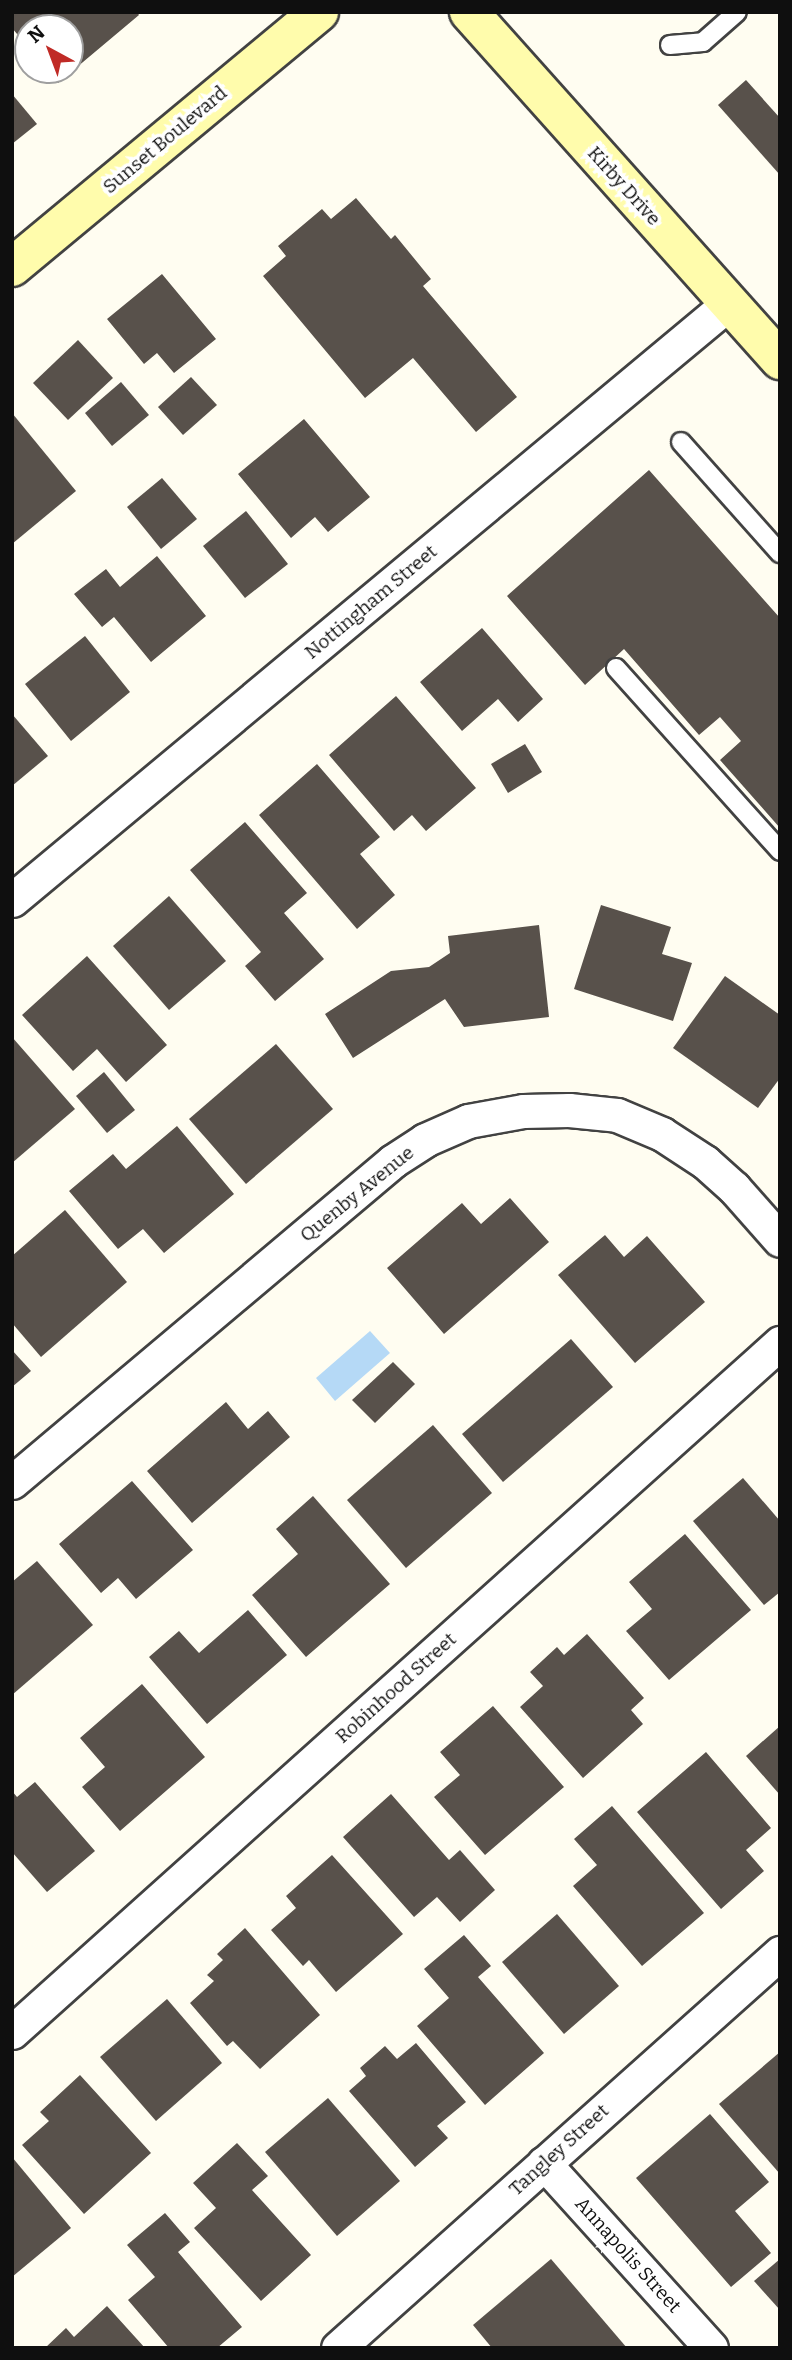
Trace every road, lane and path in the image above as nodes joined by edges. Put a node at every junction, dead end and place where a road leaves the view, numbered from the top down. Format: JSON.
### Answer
{"nodes":[{"id":1,"x":318,"y":12,"type":"edge"},
{"id":2,"x":469,"y":12,"type":"edge"},
{"id":3,"x":737,"y":12,"type":"edge"},
{"id":4,"x":670,"y":45,"type":"dead end"},
{"id":5,"x":12,"y":267,"type":"edge"},
{"id":6,"x":729,"y":303,"type":"junction"},
{"id":7,"x":774,"y":342,"type":"edge"},
{"id":8,"x":681,"y":442,"type":"dead end"},
{"id":9,"x":773,"y":533,"type":"edge"},
{"id":10,"x":780,"y":553,"type":"edge"},
{"id":11,"x":616,"y":667,"type":"dead end"},
{"id":12,"x":780,"y":851,"type":"edge"},
{"id":13,"x":12,"y":900,"type":"edge"},
{"id":14,"x":780,"y":1240,"type":"edge"},
{"id":15,"x":780,"y":1343,"type":"edge"},
{"id":16,"x":12,"y":1482,"type":"edge"},
{"id":17,"x":780,"y":1953,"type":"edge"},
{"id":18,"x":12,"y":2032,"type":"edge"},
{"id":19,"x":544,"y":2163,"type":"junction"},
{"id":20,"x":338,"y":2348,"type":"edge"},
{"id":21,"x":711,"y":2348,"type":"edge"}],
"edges":[{"from":1,"to":5,"type":"main road","name":"Sunset Boulevard"},
{"from":2,"to":6,"type":"main road","name":"Kirby Drive"},
{"from":3,"to":4,"type":"lane"},
{"from":6,"to":7,"type":"main road","name":"Kirby Drive"},
{"from":6,"to":13,"type":"street","name":"Nottingham Street"},
{"from":8,"to":9,"type":"lane"},
{"from":9,"to":10,"type":"lane"},
{"from":11,"to":12,"type":"lane"},
{"from":14,"to":16,"type":"street","name":"Quenby Avenue"},
{"from":15,"to":18,"type":"street","name":"Robinhood Street"},
{"from":17,"to":19,"type":"street","name":"Tangley Street"},
{"from":19,"to":20,"type":"street","name":"Tangley Street"},
{"from":19,"to":21,"type":"street","name":"Annapolis Street"}]}
